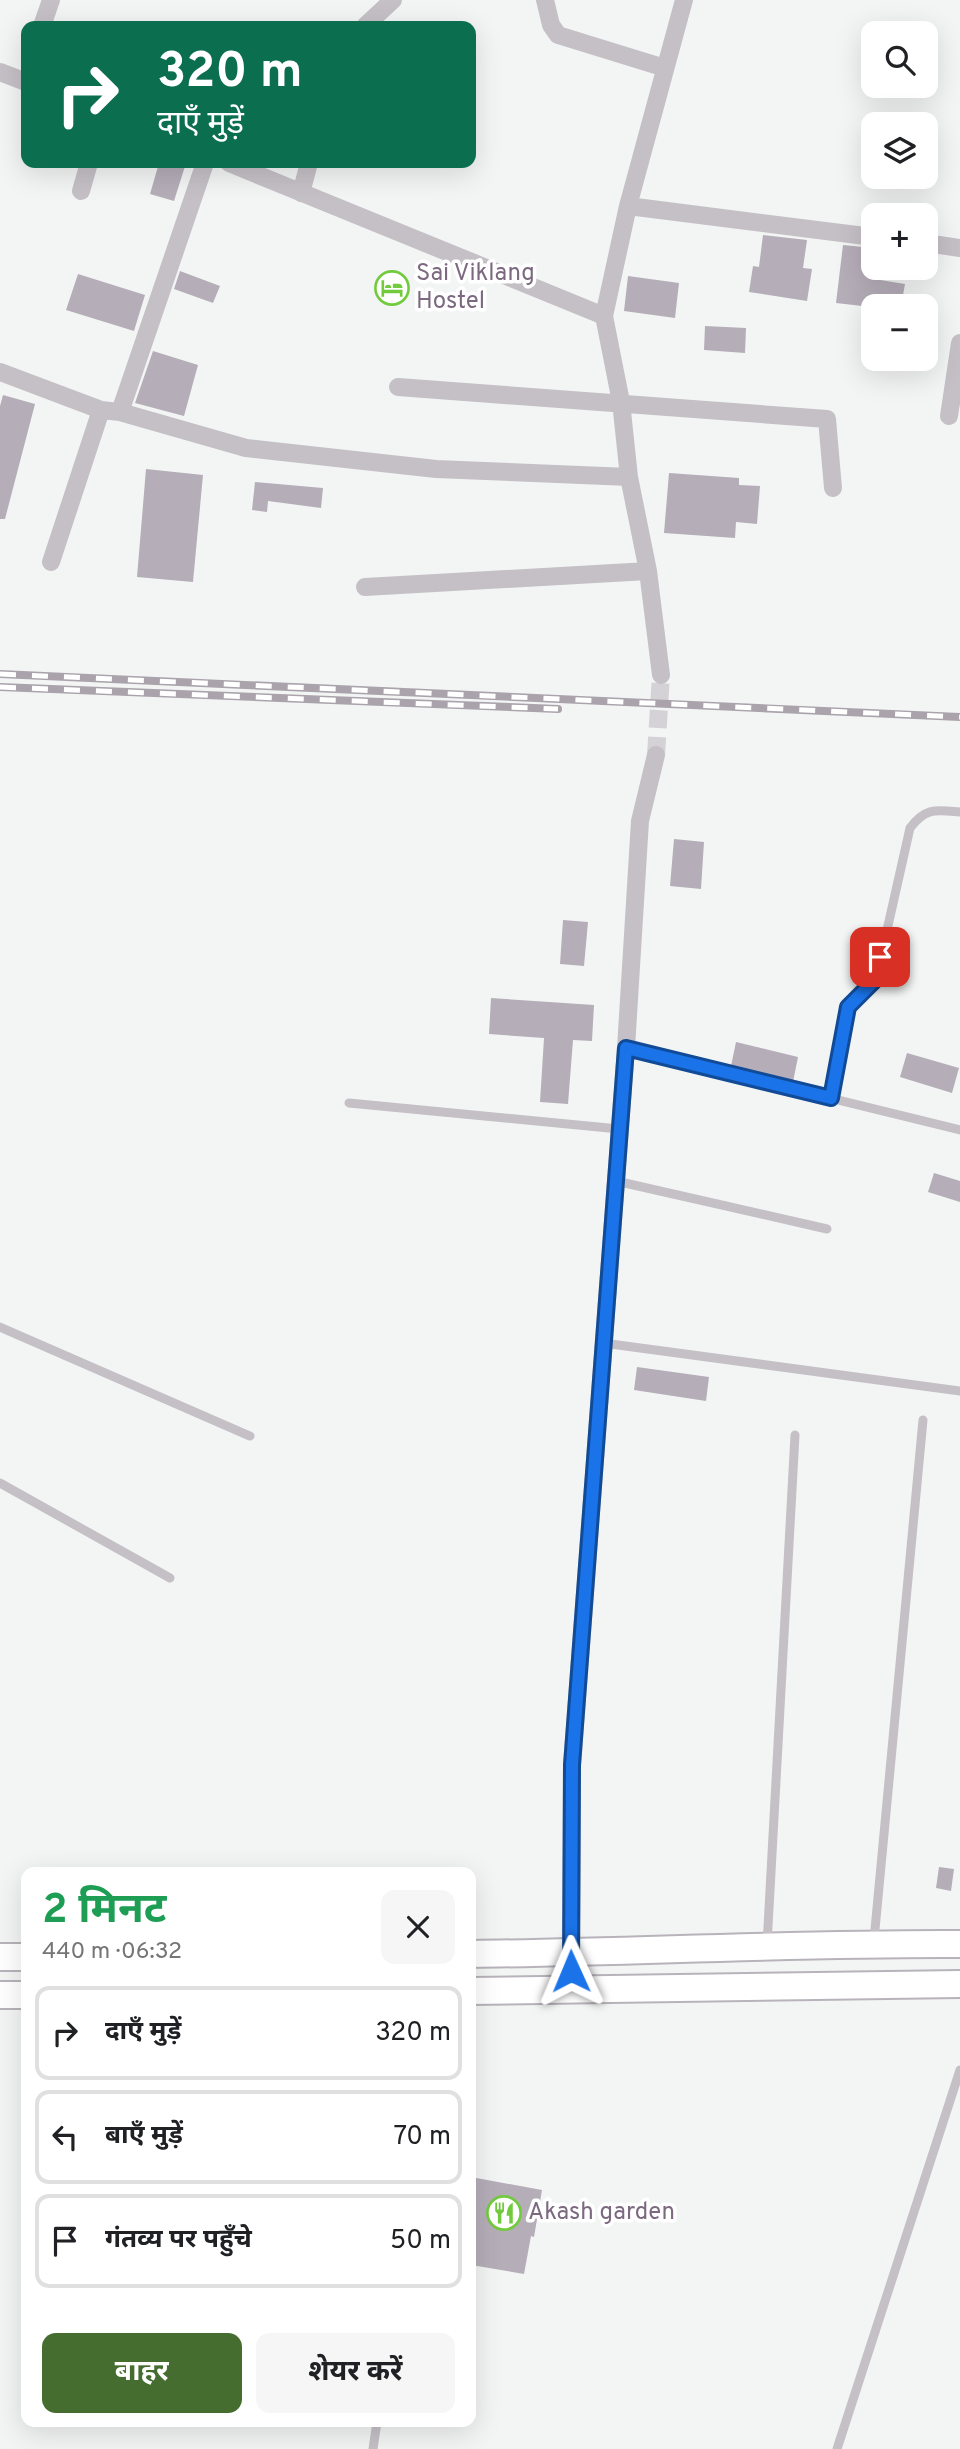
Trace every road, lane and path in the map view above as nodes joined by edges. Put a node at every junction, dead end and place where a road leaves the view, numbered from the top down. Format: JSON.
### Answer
{"nodes":[{"id":1,"x":51,"y":0,"type":"edge"},
{"id":2,"x":393,"y":0,"type":"edge"},
{"id":3,"x":545,"y":0,"type":"edge"},
{"id":4,"x":684,"y":0,"type":"edge"},
{"id":5,"x":44,"y":21,"type":"edge"},
{"id":6,"x":370,"y":21,"type":"edge"},
{"id":7,"x":665,"y":68,"type":"junction"},
{"id":8,"x":0,"y":72,"type":"edge"},
{"id":9,"x":21,"y":78,"type":"edge"},
{"id":10,"x":88,"y":168,"type":"edge"},
{"id":11,"x":203,"y":168,"type":"edge"},
{"id":12,"x":241,"y":168,"type":"edge"},
{"id":13,"x":308,"y":168,"type":"edge"},
{"id":14,"x":81,"y":191,"type":"dead end"},
{"id":15,"x":301,"y":193,"type":"junction"},
{"id":16,"x":628,"y":206,"type":"junction"},
{"id":17,"x":861,"y":235,"type":"edge"},
{"id":18,"x":938,"y":244,"type":"edge"},
{"id":19,"x":960,"y":247,"type":"edge"},
{"id":20,"x":604,"y":316,"type":"junction"},
{"id":21,"x":960,"y":343,"type":"edge"},
{"id":22,"x":0,"y":372,"type":"edge"},
{"id":23,"x":398,"y":387,"type":"dead end"},
{"id":24,"x":621,"y":402,"type":"junction"},
{"id":25,"x":102,"y":410,"type":"junction"},
{"id":26,"x":120,"y":412,"type":"junction"},
{"id":27,"x":949,"y":416,"type":"dead end"},
{"id":28,"x":629,"y":477,"type":"junction"},
{"id":29,"x":833,"y":488,"type":"dead end"},
{"id":30,"x":51,"y":562,"type":"dead end"},
{"id":31,"x":648,"y":571,"type":"junction"},
{"id":32,"x":365,"y":587,"type":"dead end"},
{"id":33,"x":661,"y":675,"type":"tunnel mouth"},
{"id":34,"x":656,"y":755,"type":"tunnel mouth"},
{"id":35,"x":960,"y":812,"type":"edge"},
{"id":36,"x":626,"y":1048,"type":"junction"},
{"id":37,"x":831,"y":1098,"type":"junction"},
{"id":38,"x":349,"y":1103,"type":"dead end"},
{"id":39,"x":619,"y":1129,"type":"junction"},
{"id":40,"x":960,"y":1130,"type":"edge"},
{"id":41,"x":615,"y":1181,"type":"junction"},
{"id":42,"x":827,"y":1229,"type":"dead end"},
{"id":43,"x":0,"y":1327,"type":"edge"},
{"id":44,"x":603,"y":1342,"type":"junction"},
{"id":45,"x":960,"y":1391,"type":"edge"},
{"id":46,"x":923,"y":1420,"type":"dead end"},
{"id":47,"x":795,"y":1435,"type":"dead end"},
{"id":48,"x":250,"y":1436,"type":"dead end"},
{"id":49,"x":0,"y":1483,"type":"edge"},
{"id":50,"x":170,"y":1578,"type":"dead end"},
{"id":51,"x":873,"y":1943,"type":"junction"},
{"id":52,"x":960,"y":1944,"type":"edge"},
{"id":53,"x":767,"y":1947,"type":"junction"},
{"id":54,"x":570,"y":1953,"type":"junction"},
{"id":55,"x":476,"y":1954,"type":"edge"},
{"id":56,"x":21,"y":1956,"type":"edge"},
{"id":57,"x":0,"y":1957,"type":"edge"},
{"id":58,"x":960,"y":1984,"type":"edge"},
{"id":59,"x":571,"y":1990,"type":"junction"},
{"id":60,"x":476,"y":1991,"type":"edge"},
{"id":61,"x":0,"y":1995,"type":"edge"},
{"id":62,"x":21,"y":1995,"type":"edge"},
{"id":63,"x":960,"y":2070,"type":"edge"},
{"id":64,"x":376,"y":2427,"type":"edge"},
{"id":65,"x":373,"y":2449,"type":"edge"},
{"id":66,"x":837,"y":2449,"type":"edge"}],
"edges":[{"from":1,"to":5,"type":"street"},
{"from":2,"to":6,"type":"street"},
{"from":3,"to":7,"type":"street"},
{"from":4,"to":7,"type":"street"},
{"from":7,"to":16,"type":"street"},
{"from":8,"to":9,"type":"street"},
{"from":10,"to":14,"type":"street"},
{"from":11,"to":26,"type":"street"},
{"from":12,"to":15,"type":"street"},
{"from":13,"to":15,"type":"street"},
{"from":15,"to":20,"type":"street"},
{"from":16,"to":17,"type":"street"},
{"from":16,"to":20,"type":"street"},
{"from":18,"to":19,"type":"street"},
{"from":20,"to":24,"type":"street"},
{"from":21,"to":27,"type":"street"},
{"from":22,"to":25,"type":"street"},
{"from":23,"to":24,"type":"street"},
{"from":24,"to":28,"type":"street"},
{"from":24,"to":29,"type":"street"},
{"from":25,"to":26,"type":"street"},
{"from":25,"to":30,"type":"street"},
{"from":26,"to":28,"type":"street"},
{"from":28,"to":31,"type":"street"},
{"from":31,"to":32,"type":"street"},
{"from":31,"to":33,"type":"street"},
{"from":34,"to":36,"type":"street"},
{"from":35,"to":37,"type":"lane"},
{"from":36,"to":37,"type":"lane"},
{"from":36,"to":39,"type":"street"},
{"from":37,"to":40,"type":"lane"},
{"from":38,"to":39,"type":"lane"},
{"from":39,"to":41,"type":"street"},
{"from":41,"to":42,"type":"lane"},
{"from":41,"to":44,"type":"street"},
{"from":43,"to":48,"type":"lane"},
{"from":44,"to":45,"type":"lane"},
{"from":44,"to":54,"type":"street"},
{"from":46,"to":51,"type":"lane"},
{"from":47,"to":53,"type":"lane"},
{"from":49,"to":50,"type":"lane"},
{"from":51,"to":52,"type":"main road"},
{"from":51,"to":53,"type":"main road"},
{"from":53,"to":54,"type":"main road"},
{"from":54,"to":55,"type":"main road"},
{"from":54,"to":59,"type":"street"},
{"from":56,"to":57,"type":"main road"},
{"from":58,"to":59,"type":"main road"},
{"from":59,"to":60,"type":"main road"},
{"from":61,"to":62,"type":"main road"},
{"from":63,"to":66,"type":"lane"},
{"from":64,"to":65,"type":"lane"}]}
